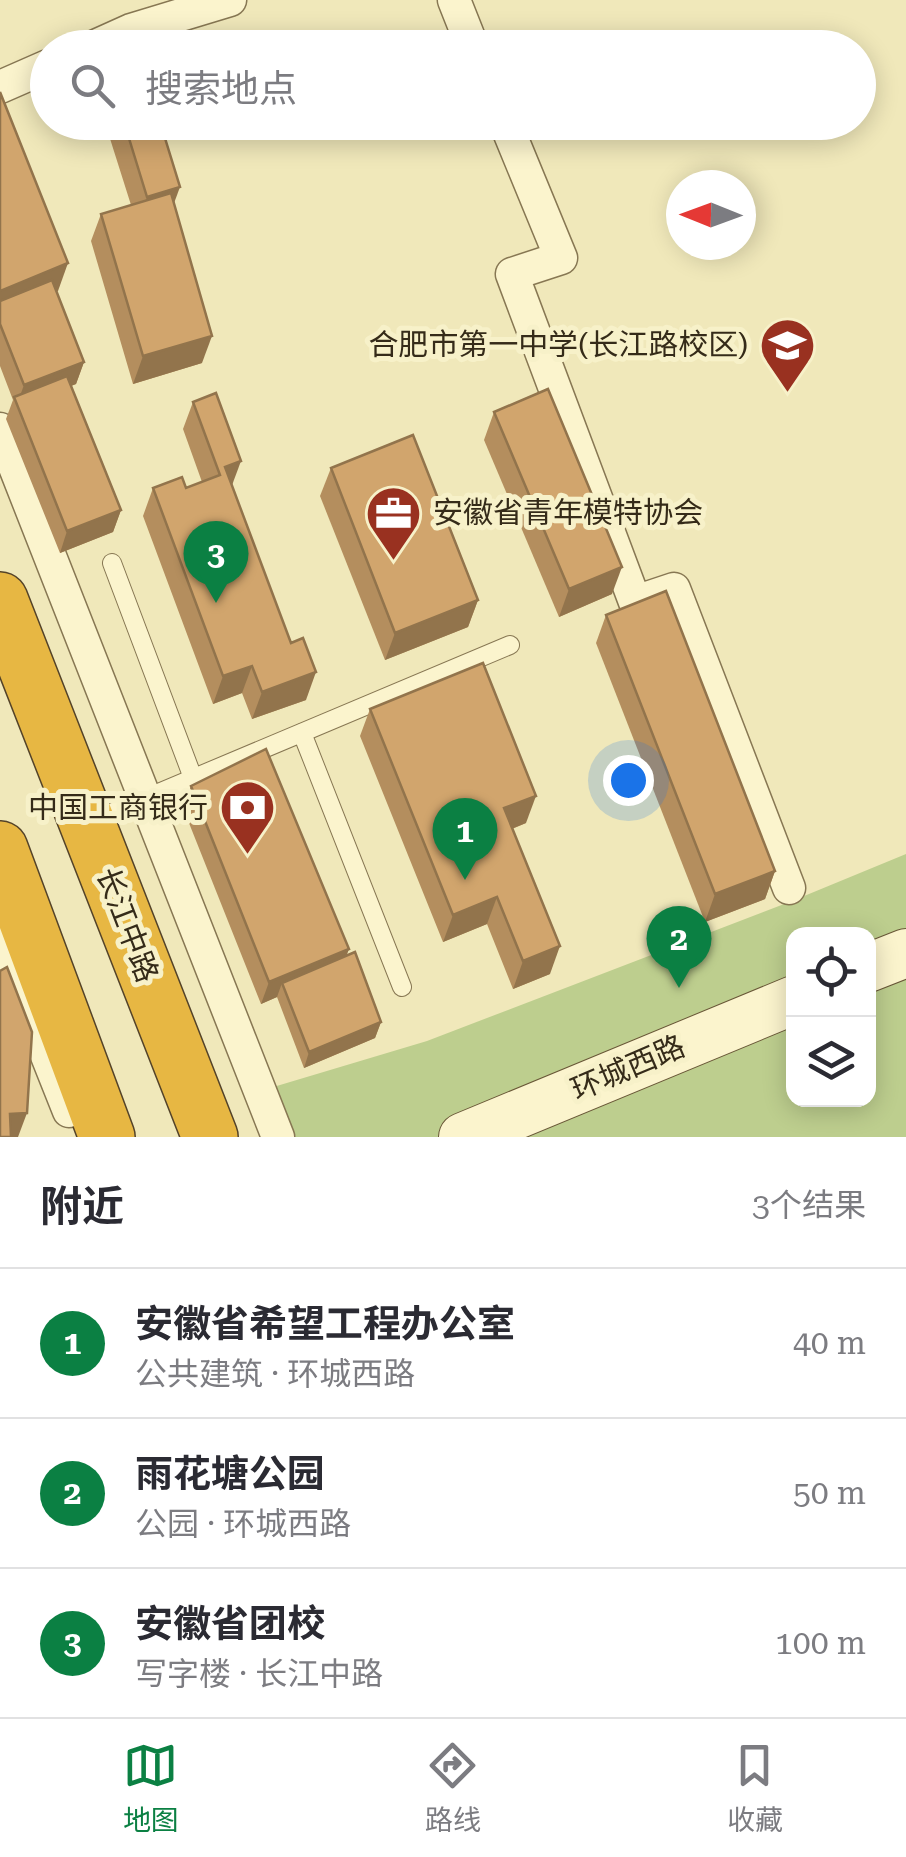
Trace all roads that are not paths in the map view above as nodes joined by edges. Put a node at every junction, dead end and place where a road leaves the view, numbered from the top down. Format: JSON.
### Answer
{"nodes":[{"id":1,"x":230,"y":0,"type":"edge"},
{"id":2,"x":454,"y":0,"type":"edge"},
{"id":3,"x":131,"y":30,"type":"edge"},
{"id":4,"x":466,"y":30,"type":"edge"},
{"id":5,"x":30,"y":74,"type":"edge"},
{"id":6,"x":0,"y":87,"type":"edge"},
{"id":7,"x":512,"y":140,"type":"edge"},
{"id":8,"x":0,"y":429,"type":"edge"},
{"id":9,"x":112,"y":563,"type":"dead end"},
{"id":10,"x":0,"y":600,"type":"edge"},
{"id":11,"x":510,"y":645,"type":"dead end"},
{"id":12,"x":302,"y":733,"type":"junction"},
{"id":13,"x":193,"y":778,"type":"junction"},
{"id":14,"x":145,"y":798,"type":"junction"},
{"id":15,"x":87,"y":823,"type":"junction"},
{"id":16,"x":0,"y":849,"type":"edge"},
{"id":17,"x":788,"y":888,"type":"dead end"},
{"id":18,"x":0,"y":938,"type":"edge"},
{"id":19,"x":906,"y":953,"type":"edge"},
{"id":20,"x":876,"y":965,"type":"edge"},
{"id":21,"x":402,"y":987,"type":"dead end"},
{"id":22,"x":786,"y":1003,"type":"edge"},
{"id":23,"x":80,"y":1137,"type":"edge"},
{"id":24,"x":107,"y":1137,"type":"edge"},
{"id":25,"x":210,"y":1137,"type":"edge"},
{"id":26,"x":278,"y":1137,"type":"edge"},
{"id":27,"x":463,"y":1137,"type":"edge"}],
"edges":[{"from":1,"to":3,"type":"street"},
{"from":2,"to":4,"type":"street"},
{"from":5,"to":6,"type":"street"},
{"from":7,"to":17,"type":"street"},
{"from":8,"to":14,"type":"street"},
{"from":9,"to":13,"type":"lane"},
{"from":10,"to":15,"type":"highway","name":"长江中路"},
{"from":11,"to":12,"type":"lane"},
{"from":12,"to":13,"type":"lane"},
{"from":12,"to":21,"type":"lane"},
{"from":13,"to":14,"type":"lane"},
{"from":14,"to":15,"type":"lane"},
{"from":14,"to":26,"type":"street"},
{"from":15,"to":25,"type":"highway","name":"长江中路"},
{"from":16,"to":24,"type":"highway"},
{"from":18,"to":23,"type":"street"},
{"from":19,"to":20,"type":"street"},
{"from":22,"to":27,"type":"street","name":"环城西路"}]}
